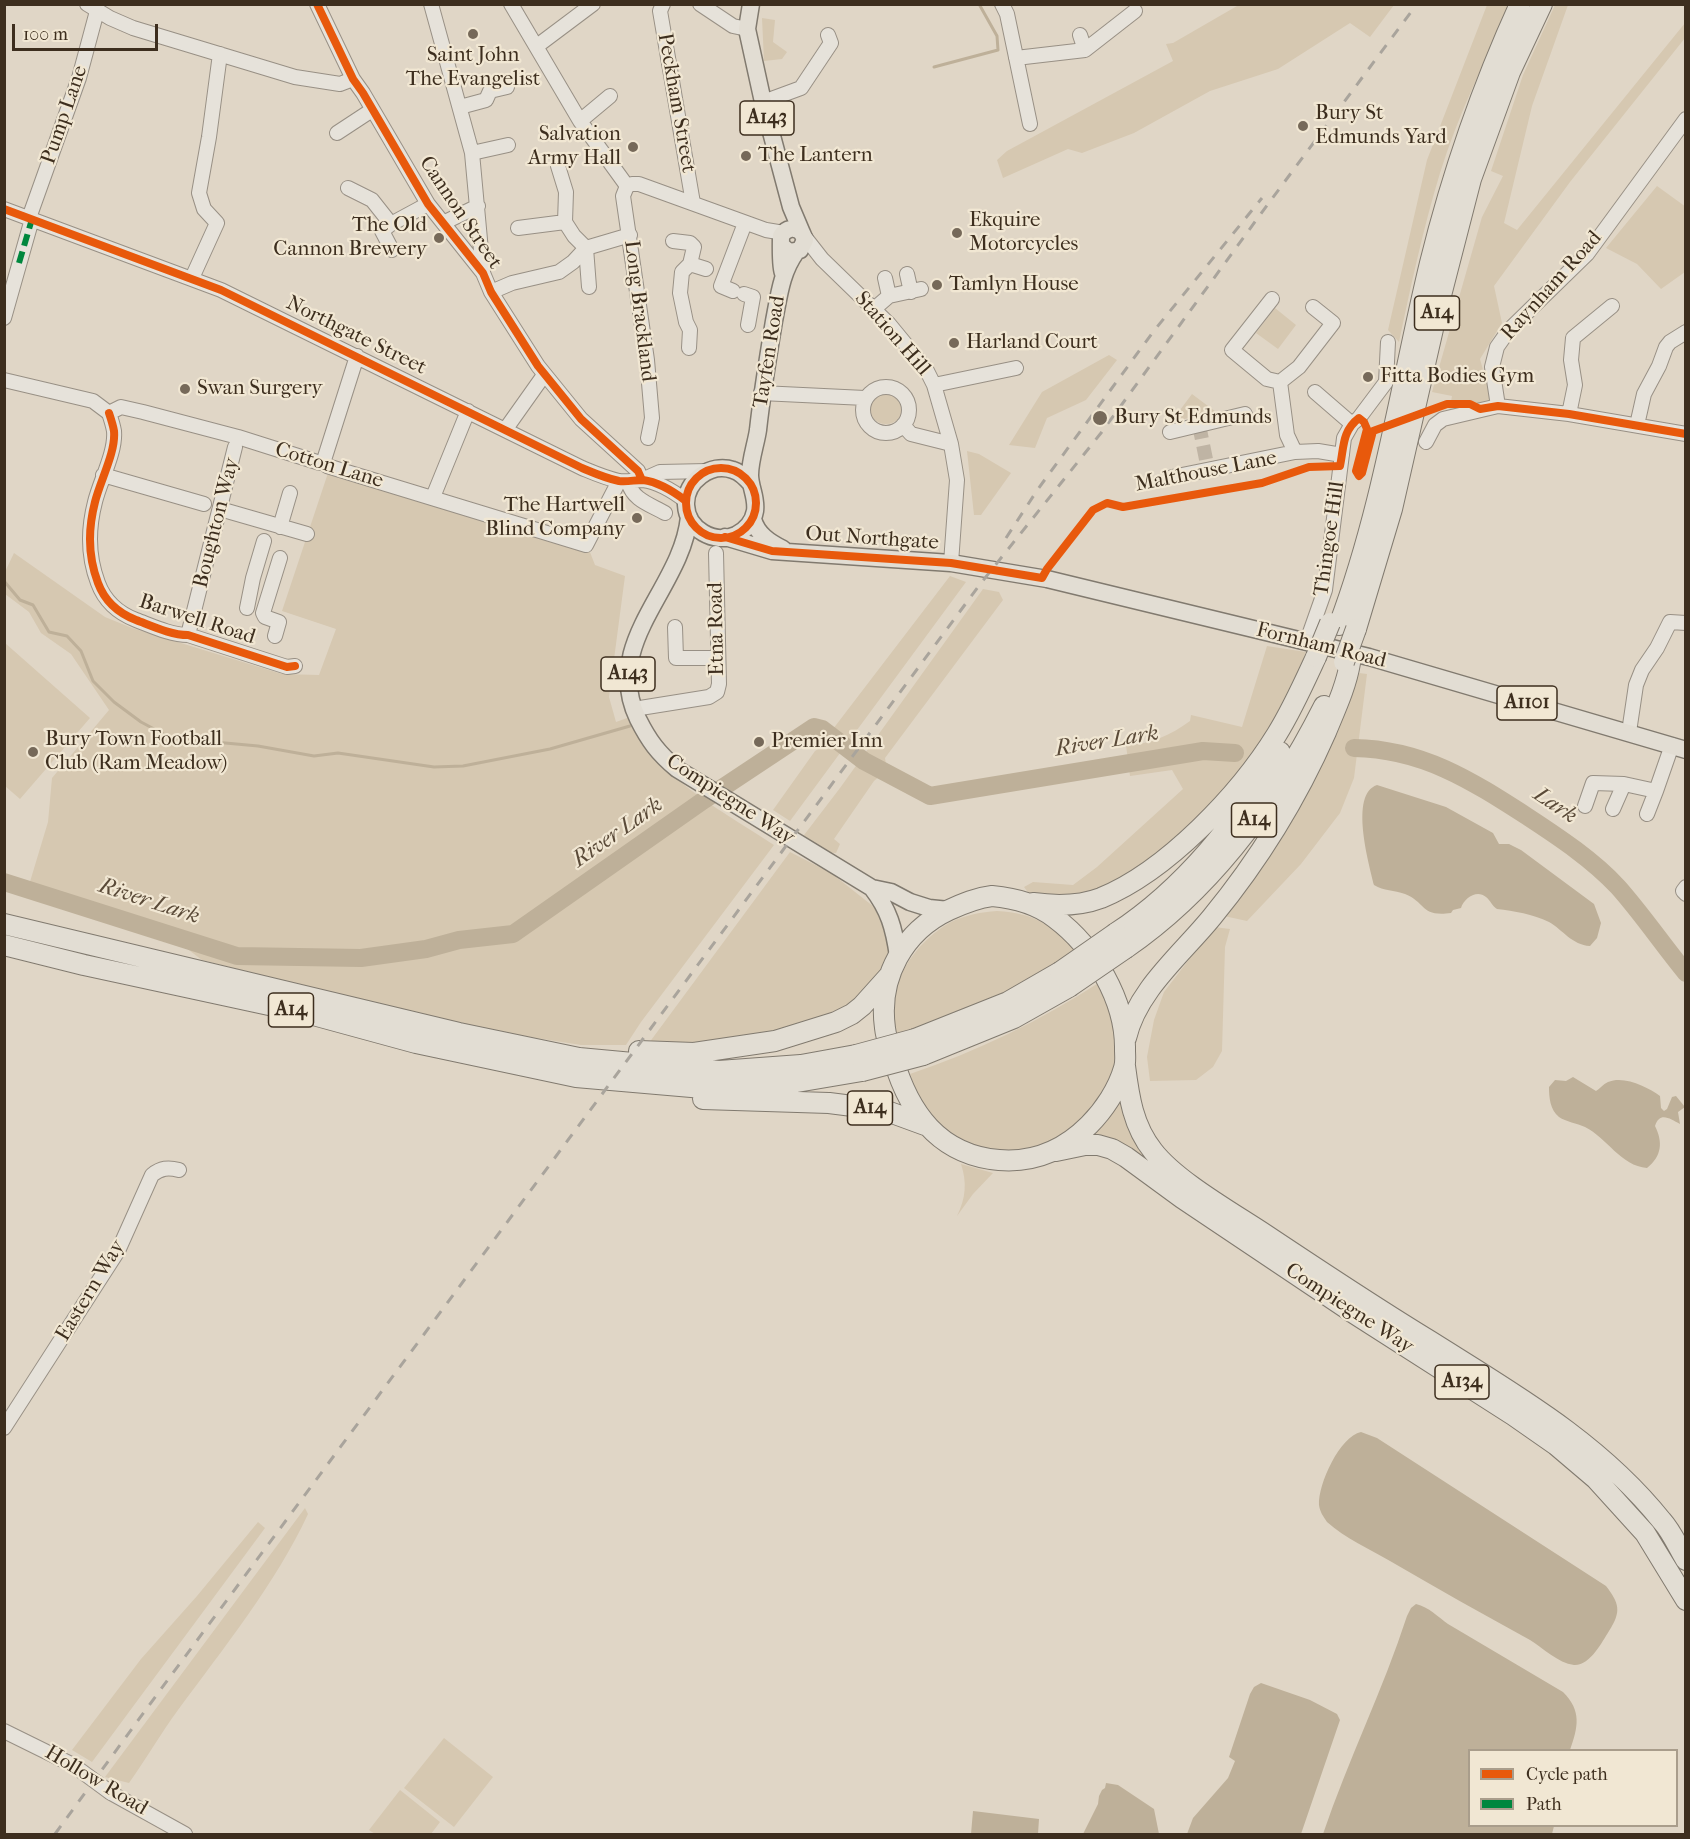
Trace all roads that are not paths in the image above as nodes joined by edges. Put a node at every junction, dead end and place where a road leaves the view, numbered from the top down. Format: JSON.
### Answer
{"nodes":[{"id":1,"x":317,"y":4,"type":"edge"},
{"id":2,"x":431,"y":4,"type":"edge"},
{"id":3,"x":511,"y":4,"type":"edge"},
{"id":4,"x":593,"y":4,"type":"edge"},
{"id":5,"x":663,"y":4,"type":"edge"},
{"id":6,"x":700,"y":4,"type":"edge"},
{"id":7,"x":751,"y":4,"type":"edge"},
{"id":8,"x":1002,"y":4,"type":"edge"},
{"id":9,"x":1520,"y":4,"type":"edge"},
{"id":10,"x":1542,"y":4,"type":"edge"},
{"id":11,"x":92,"y":8,"type":"edge"},
{"id":12,"x":1135,"y":11,"type":"dead end"},
{"id":13,"x":747,"y":29,"type":"junction"},
{"id":14,"x":828,"y":35,"type":"dead end"},
{"id":15,"x":1080,"y":35,"type":"dead end"},
{"id":16,"x":537,"y":46,"type":"junction"},
{"id":17,"x":1085,"y":50,"type":"junction"},
{"id":18,"x":220,"y":54,"type":"junction"},
{"id":19,"x":1016,"y":58,"type":"junction"},
{"id":20,"x":353,"y":79,"type":"junction"},
{"id":21,"x":507,"y":87,"type":"dead end"},
{"id":22,"x":611,"y":97,"type":"dead end"},
{"id":23,"x":763,"y":102,"type":"junction"},
{"id":24,"x":460,"y":107,"type":"junction"},
{"id":25,"x":372,"y":111,"type":"junction"},
{"id":26,"x":1686,"y":119,"type":"edge"},
{"id":27,"x":580,"y":121,"type":"junction"},
{"id":28,"x":1030,"y":124,"type":"dead end"},
{"id":29,"x":337,"y":133,"type":"dead end"},
{"id":30,"x":508,"y":145,"type":"dead end"},
{"id":31,"x":472,"y":153,"type":"junction"},
{"id":32,"x":558,"y":166,"type":"dead end"},
{"id":33,"x":627,"y":186,"type":"junction"},
{"id":34,"x":348,"y":188,"type":"dead end"},
{"id":35,"x":693,"y":203,"type":"junction"},
{"id":36,"x":428,"y":204,"type":"junction"},
{"id":37,"x":478,"y":206,"type":"junction"},
{"id":38,"x":4,"y":209,"type":"edge"},
{"id":39,"x":31,"y":219,"type":"junction"},
{"id":40,"x":565,"y":222,"type":"junction"},
{"id":41,"x":443,"y":223,"type":"junction"},
{"id":42,"x":745,"y":223,"type":"junction"},
{"id":43,"x":392,"y":224,"type":"junction"},
{"id":44,"x":518,"y":228,"type":"dead end"},
{"id":45,"x":630,"y":235,"type":"junction"},
{"id":46,"x":673,"y":241,"type":"dead end"},
{"id":47,"x":792,"y":241,"type":"junction"},
{"id":48,"x":586,"y":248,"type":"junction"},
{"id":49,"x":392,"y":250,"type":"dead end"},
{"id":50,"x":690,"y":264,"type":"junction"},
{"id":51,"x":483,"y":273,"type":"junction"},
{"id":52,"x":716,"y":273,"type":"junction"},
{"id":53,"x":906,"y":274,"type":"dead end"},
{"id":54,"x":192,"y":278,"type":"junction"},
{"id":55,"x":885,"y":278,"type":"dead end"},
{"id":56,"x":589,"y":287,"type":"dead end"},
{"id":57,"x":491,"y":292,"type":"junction"},
{"id":58,"x":889,"y":296,"type":"junction"},
{"id":59,"x":1272,"y":299,"type":"dead end"},
{"id":60,"x":1612,"y":306,"type":"dead end"},
{"id":61,"x":1313,"y":307,"type":"dead end"},
{"id":62,"x":874,"y":309,"type":"junction"},
{"id":63,"x":4,"y":318,"type":"edge"},
{"id":64,"x":748,"y":325,"type":"dead end"},
{"id":65,"x":1686,"y":332,"type":"edge"},
{"id":66,"x":1388,"y":342,"type":"dead end"},
{"id":67,"x":689,"y":348,"type":"dead end"},
{"id":68,"x":357,"y":356,"type":"junction"},
{"id":69,"x":1016,"y":368,"type":"dead end"},
{"id":70,"x":544,"y":375,"type":"junction"},
{"id":71,"x":4,"y":380,"type":"edge"},
{"id":72,"x":1280,"y":381,"type":"junction"},
{"id":73,"x":934,"y":385,"type":"junction"},
{"id":74,"x":1315,"y":392,"type":"dead end"},
{"id":75,"x":761,"y":393,"type":"junction"},
{"id":76,"x":865,"y":398,"type":"junction"},
{"id":77,"x":1498,"y":406,"type":"junction"},
{"id":78,"x":468,"y":411,"type":"junction"},
{"id":79,"x":109,"y":413,"type":"junction"},
{"id":80,"x":1245,"y":414,"type":"dead end"},
{"id":81,"x":1569,"y":414,"type":"junction"},
{"id":82,"x":1352,"y":424,"type":"junction"},
{"id":83,"x":903,"y":425,"type":"junction"},
{"id":84,"x":1637,"y":425,"type":"junction"},
{"id":85,"x":505,"y":430,"type":"junction"},
{"id":86,"x":758,"y":430,"type":"junction"},
{"id":87,"x":1170,"y":432,"type":"dead end"},
{"id":88,"x":1686,"y":434,"type":"edge"},
{"id":89,"x":648,"y":438,"type":"dead end"},
{"id":90,"x":1426,"y":442,"type":"dead end"},
{"id":91,"x":951,"y":444,"type":"junction"},
{"id":92,"x":235,"y":447,"type":"dead end"},
{"id":93,"x":1295,"y":452,"type":"junction"},
{"id":94,"x":1342,"y":455,"type":"junction"},
{"id":95,"x":322,"y":464,"type":"junction"},
{"id":96,"x":712,"y":470,"type":"junction"},
{"id":97,"x":103,"y":475,"type":"junction"},
{"id":98,"x":1172,"y":477,"type":"dead end"},
{"id":99,"x":630,"y":481,"type":"junction"},
{"id":100,"x":751,"y":484,"type":"junction"},
{"id":101,"x":290,"y":493,"type":"dead end"},
{"id":102,"x":433,"y":497,"type":"junction"},
{"id":103,"x":204,"y":504,"type":"dead end"},
{"id":104,"x":220,"y":509,"type":"junction"},
{"id":105,"x":687,"y":509,"type":"junction"},
{"id":106,"x":664,"y":513,"type":"dead end"},
{"id":107,"x":753,"y":519,"type":"junction"},
{"id":108,"x":270,"y":531,"type":"junction"},
{"id":109,"x":307,"y":534,"type":"dead end"},
{"id":110,"x":718,"y":542,"type":"junction"},
{"id":111,"x":683,"y":547,"type":"junction"},
{"id":112,"x":790,"y":552,"type":"junction"},
{"id":113,"x":280,"y":558,"type":"dead end"},
{"id":114,"x":951,"y":563,"type":"junction"},
{"id":115,"x":246,"y":608,"type":"dead end"},
{"id":116,"x":1686,"y":622,"type":"edge"},
{"id":117,"x":675,"y":627,"type":"dead end"},
{"id":118,"x":1344,"y":630,"type":"junction"},
{"id":119,"x":189,"y":634,"type":"junction"},
{"id":120,"x":1329,"y":656,"type":"junction"},
{"id":121,"x":718,"y":658,"type":"junction"},
{"id":122,"x":268,"y":661,"type":"junction"},
{"id":123,"x":296,"y":666,"type":"dead end"},
{"id":124,"x":634,"y":709,"type":"junction"},
{"id":125,"x":1629,"y":732,"type":"junction"},
{"id":126,"x":1679,"y":748,"type":"edge"},
{"id":127,"x":1624,"y":784,"type":"junction"},
{"id":128,"x":1656,"y":790,"type":"junction"},
{"id":129,"x":1585,"y":806,"type":"dead end"},
{"id":130,"x":1613,"y":809,"type":"dead end"},
{"id":131,"x":1647,"y":814,"type":"dead end"},
{"id":132,"x":1686,"y":887,"type":"edge"},
{"id":133,"x":872,"y":888,"type":"junction"},
{"id":134,"x":1686,"y":894,"type":"edge"},
{"id":135,"x":1021,"y":900,"type":"junction"},
{"id":136,"x":949,"y":910,"type":"junction"},
{"id":137,"x":4,"y":924,"type":"edge"},
{"id":138,"x":4,"y":945,"type":"edge"},
{"id":139,"x":898,"y":956,"type":"junction"},
{"id":140,"x":890,"y":975,"type":"junction"},
{"id":141,"x":1126,"y":1040,"type":"junction"},
{"id":142,"x":541,"y":1049,"type":"junction"},
{"id":143,"x":859,"y":1063,"type":"junction"},
{"id":144,"x":1125,"y":1066,"type":"junction"},
{"id":145,"x":576,"y":1077,"type":"junction"},
{"id":146,"x":925,"y":1125,"type":"junction"},
{"id":147,"x":1056,"y":1151,"type":"junction"},
{"id":148,"x":179,"y":1170,"type":"dead end"},
{"id":149,"x":4,"y":1428,"type":"edge"},
{"id":150,"x":1686,"y":1560,"type":"edge"},
{"id":151,"x":1686,"y":1600,"type":"edge"},
{"id":152,"x":4,"y":1731,"type":"edge"},
{"id":153,"x":185,"y":1834,"type":"edge"}],
"edges":[{"from":1,"to":20,"type":"street","name":"Cannon Street"},
{"from":2,"to":24,"type":"street"},
{"from":3,"to":16,"type":"street"},
{"from":4,"to":16,"type":"street"},
{"from":5,"to":35,"type":"street","name":"Peckham Street"},
{"from":6,"to":13,"type":"street"},
{"from":7,"to":13,"type":"main road","name":"Tayfen Road","number":"A143"},
{"from":8,"to":19,"type":"street"},
{"from":9,"to":118,"type":"highway","number":"A14"},
{"from":10,"to":118,"type":"highway","number":"A14"},
{"from":11,"to":18,"type":"street"},
{"from":11,"to":39,"type":"street","name":"Pump Lane"},
{"from":12,"to":17,"type":"street"},
{"from":13,"to":23,"type":"main road","name":"Tayfen Road","number":"A143"},
{"from":14,"to":23,"type":"street"},
{"from":15,"to":17,"type":"street"},
{"from":16,"to":27,"type":"street"},
{"from":17,"to":19,"type":"street"},
{"from":18,"to":20,"type":"street"},
{"from":18,"to":54,"type":"street"},
{"from":19,"to":28,"type":"street"},
{"from":20,"to":25,"type":"street","name":"Cannon Street"},
{"from":21,"to":24,"type":"street"},
{"from":22,"to":27,"type":"street"},
{"from":23,"to":47,"type":"main road","name":"Tayfen Road","number":"A143"},
{"from":24,"to":31,"type":"street"},
{"from":25,"to":29,"type":"street"},
{"from":25,"to":36,"type":"street","name":"Cannon Street"},
{"from":26,"to":77,"type":"street","name":"Raynham Road"},
{"from":27,"to":33,"type":"street"},
{"from":30,"to":31,"type":"street"},
{"from":31,"to":37,"type":"street"},
{"from":32,"to":40,"type":"street"},
{"from":33,"to":35,"type":"street"},
{"from":33,"to":45,"type":"street","name":"Long Brackland"},
{"from":34,"to":43,"type":"street"},
{"from":35,"to":42,"type":"street"},
{"from":36,"to":41,"type":"street","name":"Cannon Street"},
{"from":36,"to":43,"type":"street"},
{"from":37,"to":41,"type":"street"},
{"from":37,"to":51,"type":"street"},
{"from":38,"to":39,"type":"street","name":"Northgate Street"},
{"from":39,"to":54,"type":"street","name":"Northgate Street"},
{"from":39,"to":63,"type":"street"},
{"from":40,"to":44,"type":"street"},
{"from":40,"to":48,"type":"street"},
{"from":41,"to":51,"type":"street","name":"Cannon Street"},
{"from":42,"to":47,"type":"street","name":"Station Hill"},
{"from":42,"to":52,"type":"street"},
{"from":43,"to":49,"type":"street"},
{"from":45,"to":48,"type":"street"},
{"from":45,"to":89,"type":"street","name":"Long Brackland"},
{"from":46,"to":50,"type":"street"},
{"from":47,"to":62,"type":"street","name":"Station Hill"},
{"from":47,"to":75,"type":"main road","name":"Tayfen Road","number":"A143"},
{"from":48,"to":56,"type":"street"},
{"from":48,"to":57,"type":"street"},
{"from":50,"to":52,"type":"street"},
{"from":50,"to":67,"type":"street"},
{"from":51,"to":57,"type":"street","name":"Cannon Street"},
{"from":52,"to":64,"type":"street"},
{"from":53,"to":58,"type":"street"},
{"from":54,"to":68,"type":"street","name":"Northgate Street"},
{"from":55,"to":58,"type":"street"},
{"from":57,"to":70,"type":"street","name":"Cannon Street"},
{"from":58,"to":62,"type":"street"},
{"from":59,"to":72,"type":"street"},
{"from":60,"to":81,"type":"street"},
{"from":61,"to":72,"type":"street"},
{"from":62,"to":73,"type":"street","name":"Station Hill"},
{"from":65,"to":84,"type":"street"},
{"from":66,"to":82,"type":"street","name":"Thingoe Hill"},
{"from":68,"to":78,"type":"street","name":"Northgate Street"},
{"from":68,"to":95,"type":"street"},
{"from":69,"to":73,"type":"street"},
{"from":70,"to":85,"type":"street"},
{"from":70,"to":99,"type":"street","name":"Cannon Street"},
{"from":71,"to":79,"type":"street"},
{"from":72,"to":93,"type":"street"},
{"from":73,"to":91,"type":"street","name":"Station Hill"},
{"from":74,"to":82,"type":"street"},
{"from":75,"to":76,"type":"street"},
{"from":75,"to":86,"type":"main road","name":"Tayfen Road","number":"A143"},
{"from":76,"to":83,"type":"street"},
{"from":76,"to":83,"type":"street"},
{"from":77,"to":81,"type":"street"},
{"from":77,"to":90,"type":"street"},
{"from":78,"to":85,"type":"street","name":"Northgate Street"},
{"from":78,"to":102,"type":"street"},
{"from":79,"to":95,"type":"street","name":"Cotton Lane"},
{"from":79,"to":97,"type":"street","name":"Barwell Road"},
{"from":80,"to":87,"type":"street"},
{"from":81,"to":84,"type":"street"},
{"from":82,"to":94,"type":"street","name":"Thingoe Hill"},
{"from":83,"to":91,"type":"street"},
{"from":84,"to":88,"type":"street"},
{"from":85,"to":99,"type":"street","name":"Northgate Street"},
{"from":86,"to":96,"type":"main road","number":"A143"},
{"from":86,"to":100,"type":"main road","number":"A143"},
{"from":91,"to":114,"type":"street","name":"Station Hill"},
{"from":92,"to":104,"type":"street","name":"Boughton Way"},
{"from":93,"to":94,"type":"street"},
{"from":93,"to":98,"type":"street"},
{"from":94,"to":120,"type":"street","name":"Thingoe Hill"},
{"from":95,"to":102,"type":"street","name":"Cotton Lane"},
{"from":96,"to":99,"type":"street"},
{"from":96,"to":100,"type":"main road"},
{"from":96,"to":105,"type":"main road"},
{"from":97,"to":103,"type":"street"},
{"from":97,"to":119,"type":"street","name":"Barwell Road"},
{"from":99,"to":102,"type":"street","name":"Cotton Lane"},
{"from":99,"to":105,"type":"street","name":"Northgate Street"},
{"from":99,"to":106,"type":"street","name":"Northgate Street"},
{"from":100,"to":107,"type":"main road"},
{"from":101,"to":108,"type":"street"},
{"from":104,"to":108,"type":"street"},
{"from":104,"to":119,"type":"street","name":"Boughton Way"},
{"from":105,"to":110,"type":"main road"},
{"from":105,"to":111,"type":"main road","name":"Compiegne Way","number":"A143"},
{"from":107,"to":110,"type":"main road"},
{"from":107,"to":112,"type":"main road","number":"A1101"},
{"from":108,"to":109,"type":"street"},
{"from":108,"to":115,"type":"street"},
{"from":110,"to":111,"type":"main road"},
{"from":110,"to":112,"type":"main road","number":"A1101"},
{"from":110,"to":121,"type":"street","name":"Etna Road"},
{"from":111,"to":124,"type":"main road","name":"Compiegne Way","number":"A143"},
{"from":112,"to":114,"type":"main road","name":"Out Northgate","number":"A1101"},
{"from":113,"to":122,"type":"street","name":"Barwell Road"},
{"from":114,"to":120,"type":"main road","name":"Fornham Road","number":"A1101"},
{"from":116,"to":125,"type":"street"},
{"from":117,"to":121,"type":"street"},
{"from":118,"to":120,"type":"highway","number":"A14","bridge":true},
{"from":118,"to":120,"type":"highway","number":"A14","bridge":true},
{"from":119,"to":122,"type":"street","name":"Barwell Road"},
{"from":120,"to":125,"type":"main road","name":"Fornham Road","number":"A1101"},
{"from":120,"to":135,"type":"highway","number":"A14"},
{"from":120,"to":141,"type":"highway","number":"A14"},
{"from":120,"to":143,"type":"highway","number":"A14","bridge":true},
{"from":121,"to":124,"type":"street","name":"Etna Road"},
{"from":122,"to":123,"type":"street","name":"Barwell Road"},
{"from":124,"to":133,"type":"main road","name":"Compiegne Way","number":"A143"},
{"from":125,"to":126,"type":"main road","name":"Fornham Road","number":"A1101"},
{"from":126,"to":128,"type":"street"},
{"from":127,"to":128,"type":"street"},
{"from":127,"to":129,"type":"street"},
{"from":127,"to":130,"type":"street"},
{"from":128,"to":131,"type":"street"},
{"from":132,"to":134,"type":"street"},
{"from":133,"to":136,"type":"main road","name":"Compiegne Way","number":"A143"},
{"from":133,"to":139,"type":"main road","name":"Compiegne Way","number":"A143"},
{"from":135,"to":136,"type":"highway"},
{"from":135,"to":141,"type":"highway"},
{"from":136,"to":139,"type":"highway"},
{"from":137,"to":142,"type":"highway","number":"A14"},
{"from":138,"to":145,"type":"highway","number":"A14"},
{"from":139,"to":140,"type":"highway"},
{"from":140,"to":142,"type":"highway","number":"A14"},
{"from":140,"to":146,"type":"highway"},
{"from":141,"to":144,"type":"highway"},
{"from":142,"to":143,"type":"highway","number":"A14"},
{"from":143,"to":145,"type":"highway","number":"A14"},
{"from":144,"to":147,"type":"highway"},
{"from":144,"to":150,"type":"highway","name":"Compiegne Way","number":"A134"},
{"from":145,"to":146,"type":"highway","number":"A14"},
{"from":146,"to":147,"type":"highway","name":"Compiegne Way"},
{"from":147,"to":151,"type":"highway","name":"Compiegne Way","number":"A134"},
{"from":148,"to":149,"type":"street","name":"Eastern Way"},
{"from":152,"to":153,"type":"street","name":"Hollow Road","bridge":true}]}
